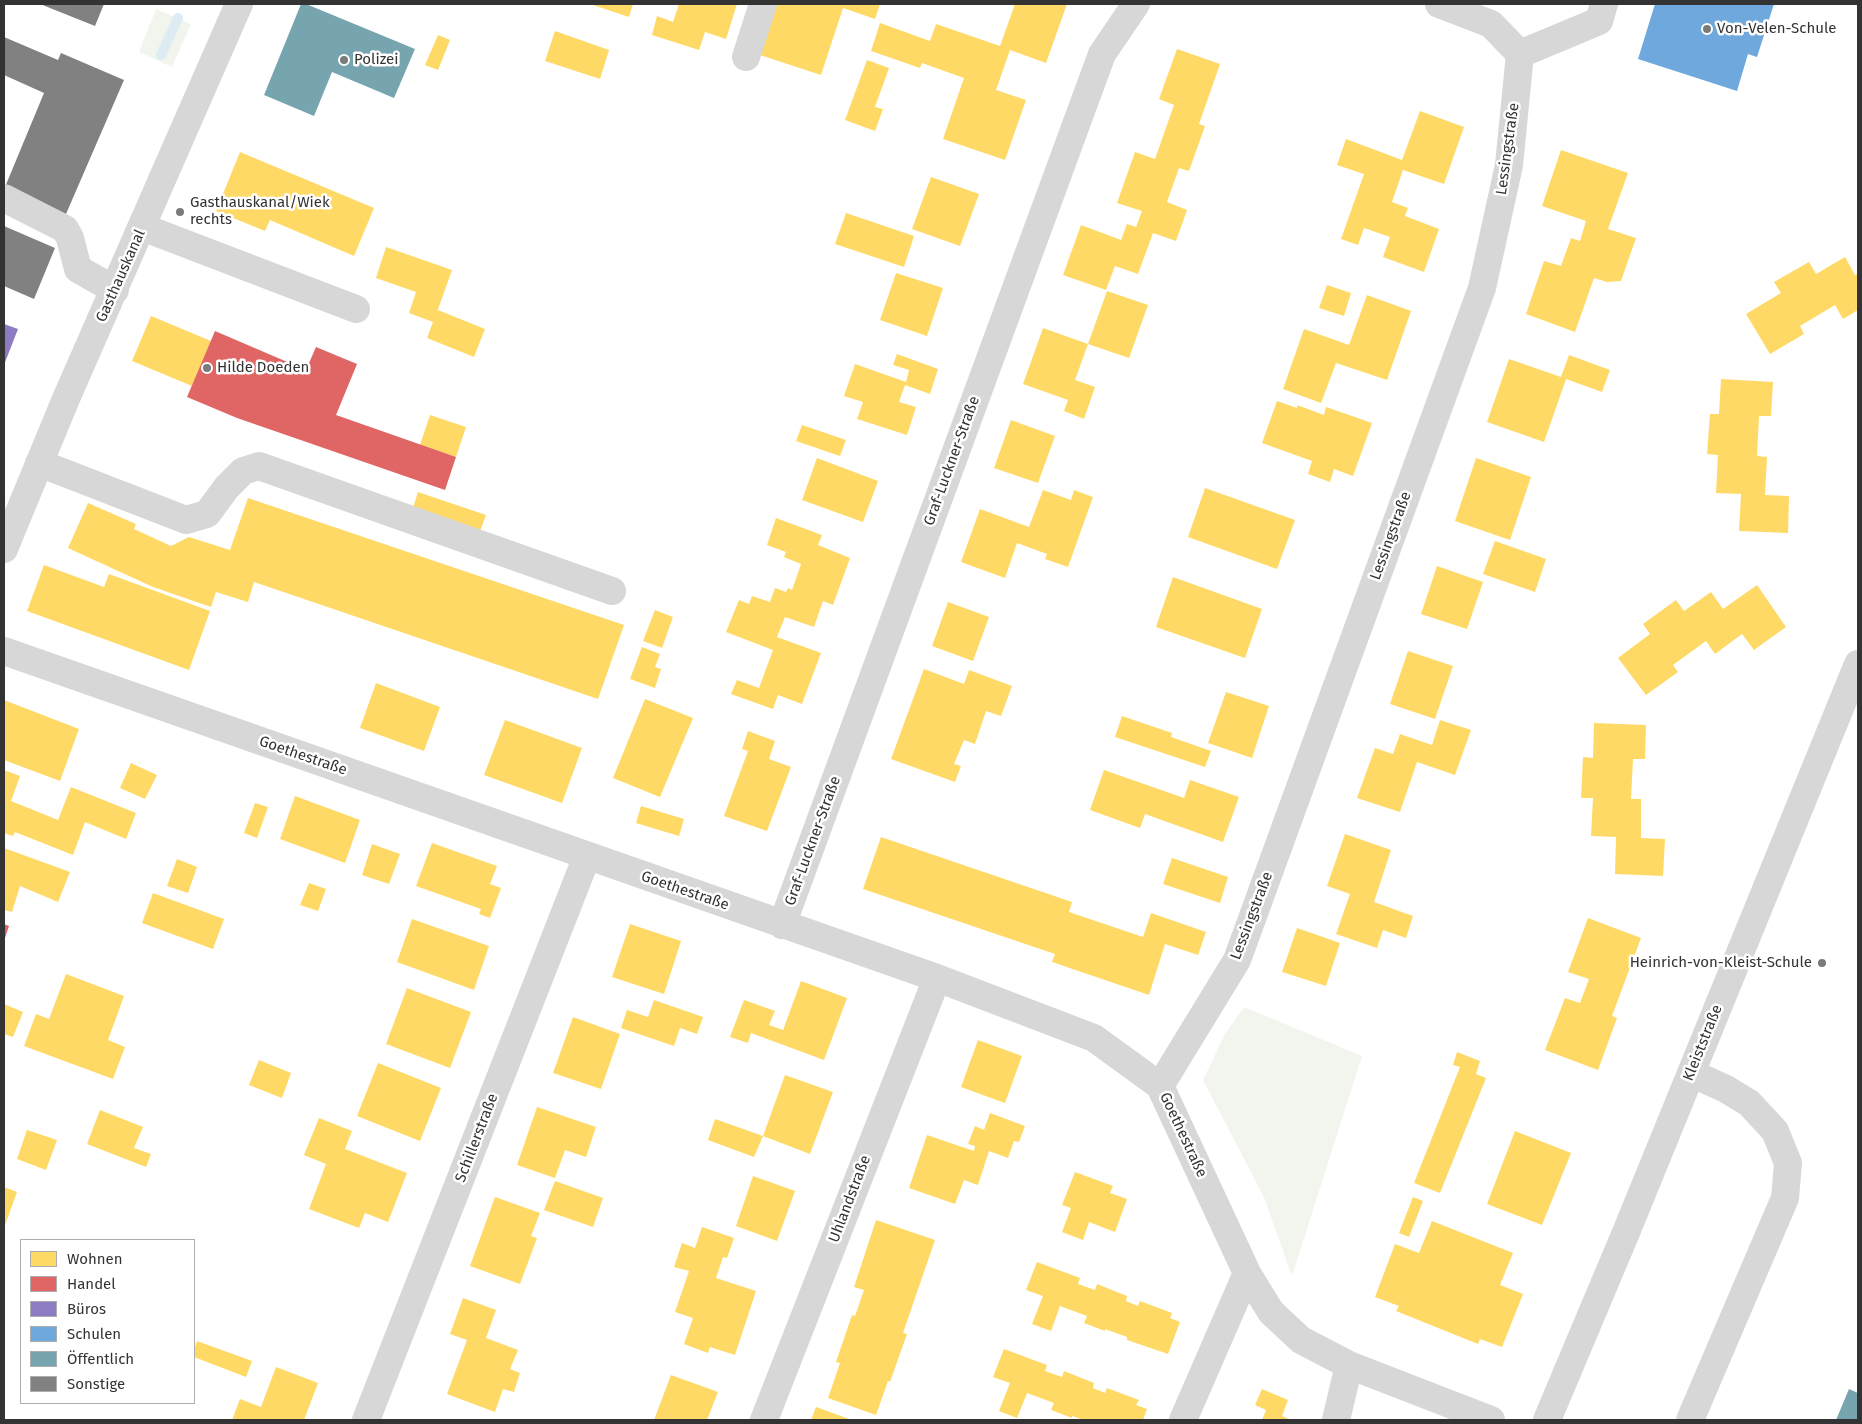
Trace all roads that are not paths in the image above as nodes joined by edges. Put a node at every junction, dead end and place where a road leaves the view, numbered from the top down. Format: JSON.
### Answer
{"nodes":[{"id":1,"x":239,"y":4,"type":"edge"},
{"id":2,"x":763,"y":4,"type":"edge"},
{"id":3,"x":1136,"y":4,"type":"edge"},
{"id":4,"x":1439,"y":4,"type":"edge"},
{"id":5,"x":1604,"y":4,"type":"edge"},
{"id":6,"x":1520,"y":54,"type":"junction"},
{"id":7,"x":746,"y":56,"type":"dead end"},
{"id":8,"x":4,"y":198,"type":"edge"},
{"id":9,"x":142,"y":227,"type":"junction"},
{"id":10,"x":115,"y":290,"type":"junction"},
{"id":11,"x":356,"y":309,"type":"dead end"},
{"id":12,"x":39,"y":463,"type":"junction"},
{"id":13,"x":4,"y":549,"type":"edge"},
{"id":14,"x":612,"y":591,"type":"dead end"},
{"id":15,"x":4,"y":651,"type":"edge"},
{"id":16,"x":1858,"y":664,"type":"edge"},
{"id":17,"x":587,"y":856,"type":"junction"},
{"id":18,"x":782,"y":925,"type":"junction"},
{"id":19,"x":937,"y":978,"type":"junction"},
{"id":20,"x":1691,"y":1073,"type":"junction"},
{"id":21,"x":1160,"y":1086,"type":"junction"},
{"id":22,"x":1247,"y":1273,"type":"junction"},
{"id":23,"x":1349,"y":1365,"type":"junction"},
{"id":24,"x":366,"y":1420,"type":"edge"},
{"id":25,"x":764,"y":1420,"type":"edge"},
{"id":26,"x":1183,"y":1420,"type":"edge"},
{"id":27,"x":1336,"y":1420,"type":"edge"},
{"id":28,"x":1491,"y":1420,"type":"edge"},
{"id":29,"x":1546,"y":1420,"type":"edge"},
{"id":30,"x":1690,"y":1420,"type":"edge"}],
"edges":[{"from":1,"to":9,"type":"street","name":"Gasthauskanal"},
{"from":2,"to":7,"type":"street"},
{"from":3,"to":18,"type":"street","name":"Graf-Luckner-Straße"},
{"from":4,"to":6,"type":"street"},
{"from":5,"to":6,"type":"street"},
{"from":6,"to":21,"type":"street","name":"Lessingstraße"},
{"from":8,"to":10,"type":"street"},
{"from":9,"to":10,"type":"street","name":"Gasthauskanal"},
{"from":9,"to":11,"type":"street"},
{"from":10,"to":12,"type":"street","name":"Gasthauskanal"},
{"from":12,"to":13,"type":"street","name":"Gasthauskanal"},
{"from":12,"to":14,"type":"street"},
{"from":15,"to":17,"type":"street","name":"Goethestraße"},
{"from":16,"to":20,"type":"street","name":"Kleiststraße"},
{"from":17,"to":18,"type":"street","name":"Goethestraße"},
{"from":17,"to":24,"type":"street","name":"Schillerstraße"},
{"from":18,"to":19,"type":"street","name":"Goethestraße"},
{"from":19,"to":21,"type":"street","name":"Goethestraße"},
{"from":19,"to":25,"type":"street","name":"Uhlandstraße"},
{"from":20,"to":29,"type":"street","name":"Kleiststraße"},
{"from":20,"to":30,"type":"street"},
{"from":21,"to":22,"type":"street","name":"Goethestraße"},
{"from":22,"to":23,"type":"street","name":"Goethestraße"},
{"from":22,"to":26,"type":"street"},
{"from":23,"to":27,"type":"street"},
{"from":23,"to":28,"type":"street","name":"Goethestraße"}]}
